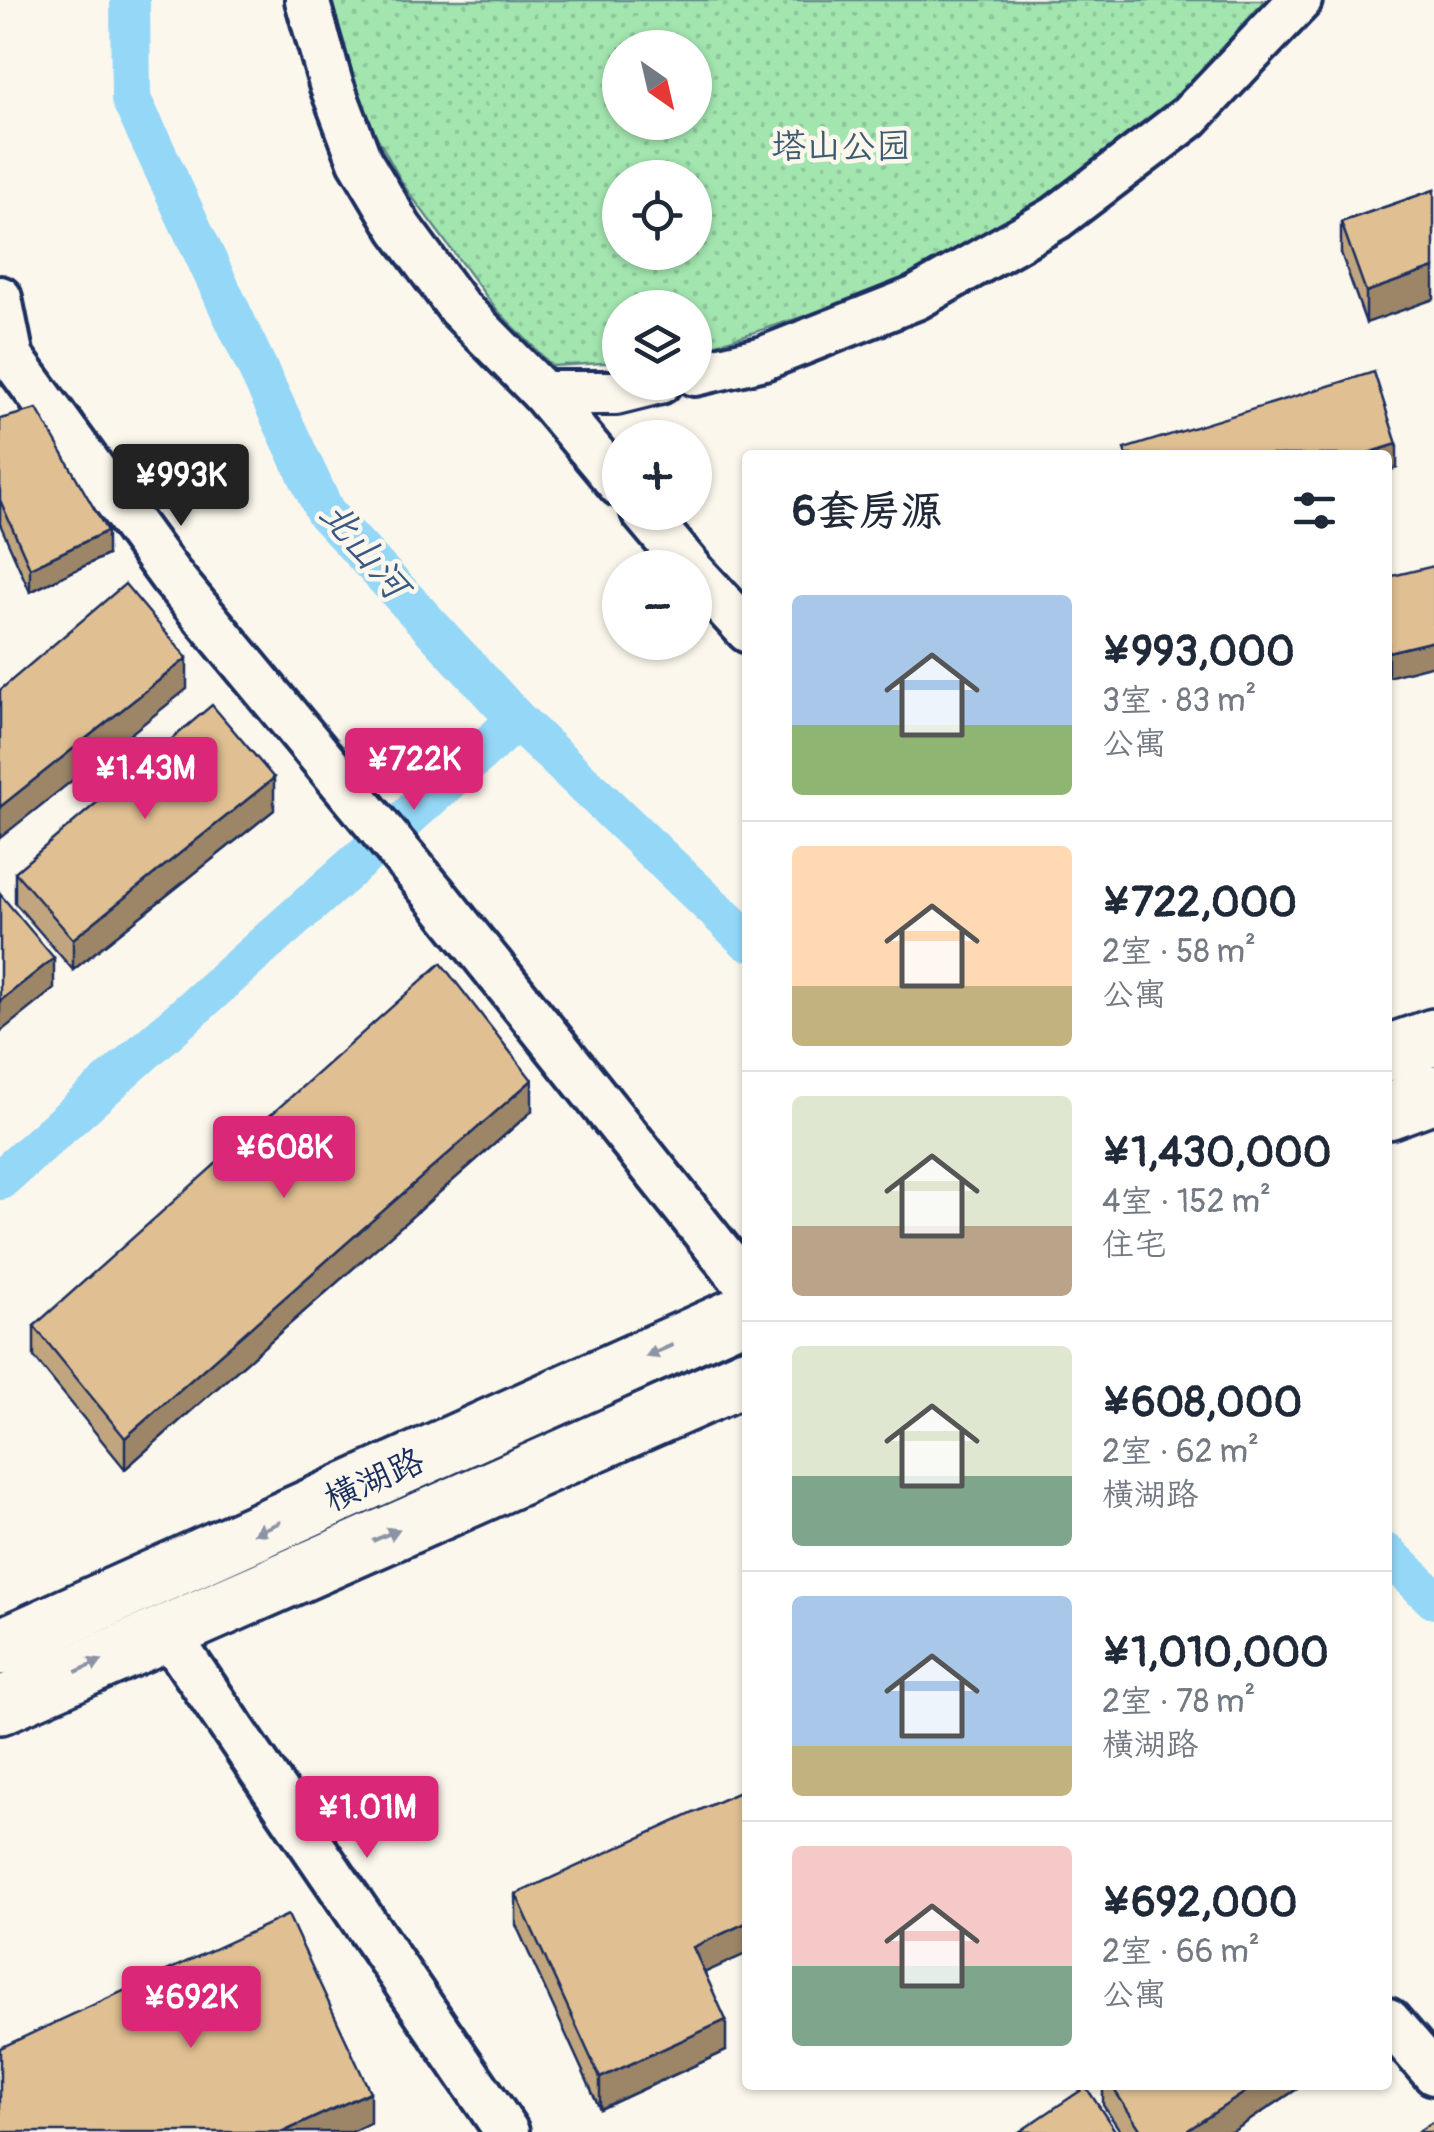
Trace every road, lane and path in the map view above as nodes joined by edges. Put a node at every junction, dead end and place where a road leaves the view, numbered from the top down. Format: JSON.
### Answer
{"nodes":[{"id":1,"x":308,"y":0,"type":"edge"},
{"id":2,"x":1300,"y":0,"type":"edge"},
{"id":3,"x":0,"y":298,"type":"edge"},
{"id":4,"x":17,"y":356,"type":"edge"},
{"id":5,"x":712,"y":370,"type":"edge"},
{"id":6,"x":602,"y":393,"type":"edge"},
{"id":7,"x":542,"y":394,"type":"junction"},
{"id":8,"x":602,"y":464,"type":"edge"},
{"id":9,"x":658,"y":530,"type":"edge"},
{"id":10,"x":675,"y":550,"type":"edge"},
{"id":11,"x":712,"y":592,"type":"edge"},
{"id":12,"x":742,"y":625,"type":"edge"},
{"id":13,"x":1434,"y":1037,"type":"edge"},
{"id":14,"x":1392,"y":1052,"type":"edge"},
{"id":15,"x":1434,"y":1094,"type":"edge"},
{"id":16,"x":1392,"y":1110,"type":"edge"},
{"id":17,"x":742,"y":1279,"type":"edge"},
{"id":18,"x":742,"y":1314,"type":"edge"},
{"id":19,"x":742,"y":1379,"type":"edge"},
{"id":20,"x":166,"y":1632,"type":"junction"},
{"id":21,"x":0,"y":1647,"type":"edge"},
{"id":22,"x":0,"y":1706,"type":"edge"},
{"id":23,"x":1392,"y":2025,"type":"edge"},
{"id":24,"x":1434,"y":2073,"type":"edge"},
{"id":25,"x":507,"y":2132,"type":"edge"}],
"edges":[{"from":1,"to":7,"type":"street"},
{"from":2,"to":5,"type":"street"},
{"from":3,"to":4,"type":"street"},
{"from":4,"to":17,"type":"street"},
{"from":6,"to":7,"type":"street"},
{"from":7,"to":8,"type":"street"},
{"from":9,"to":10,"type":"street"},
{"from":11,"to":12,"type":"street"},
{"from":13,"to":14,"type":"highway"},
{"from":15,"to":16,"type":"highway"},
{"from":18,"to":21,"type":"highway","name":"横湖路","one_way":true},
{"from":20,"to":19,"type":"highway","name":"横湖路","one_way":true},
{"from":22,"to":20,"type":"highway","name":"横湖路","one_way":true},
{"from":20,"to":25,"type":"street"},
{"from":23,"to":24,"type":"street"}]}
